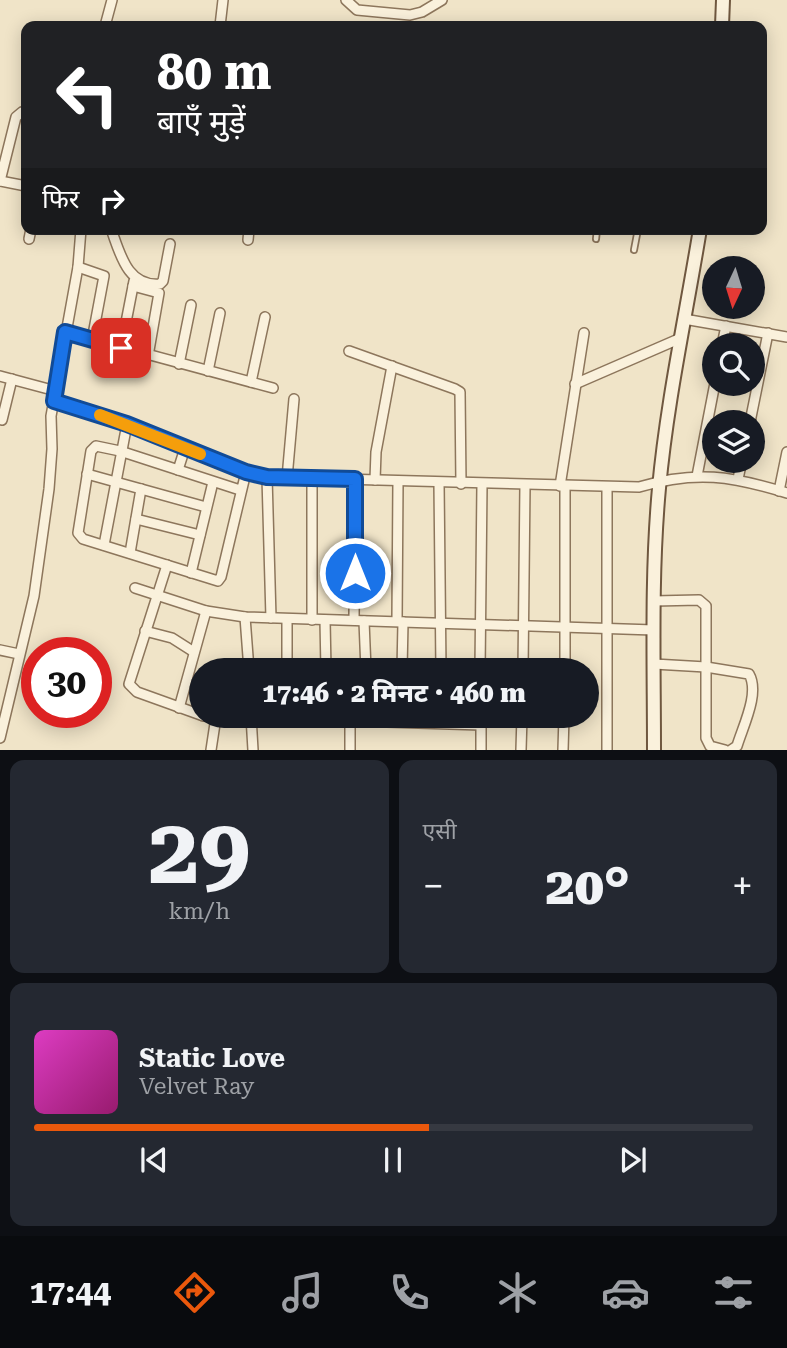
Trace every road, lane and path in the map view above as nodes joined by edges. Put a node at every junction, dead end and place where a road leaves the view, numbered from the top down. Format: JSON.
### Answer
{"nodes":[{"id":1,"x":112,"y":0,"type":"edge"},
{"id":2,"x":223,"y":0,"type":"edge"},
{"id":3,"x":346,"y":0,"type":"edge"},
{"id":4,"x":442,"y":0,"type":"edge"},
{"id":5,"x":723,"y":0,"type":"edge"},
{"id":6,"x":106,"y":21,"type":"edge"},
{"id":7,"x":221,"y":21,"type":"edge"},
{"id":8,"x":722,"y":21,"type":"edge"},
{"id":9,"x":21,"y":113,"type":"edge"},
{"id":10,"x":0,"y":181,"type":"edge"},
{"id":11,"x":21,"y":185,"type":"edge"},
{"id":12,"x":81,"y":235,"type":"edge"},
{"id":13,"x":113,"y":235,"type":"edge"},
{"id":14,"x":248,"y":235,"type":"edge"},
{"id":15,"x":596,"y":235,"type":"edge"},
{"id":16,"x":637,"y":235,"type":"edge"},
{"id":17,"x":698,"y":235,"type":"edge"},
{"id":18,"x":596,"y":239,"type":"dead end"},
{"id":19,"x":248,"y":240,"type":"dead end"},
{"id":20,"x":170,"y":244,"type":"dead end"},
{"id":21,"x":634,"y":250,"type":"dead end"},
{"id":22,"x":78,"y":267,"type":"junction"},
{"id":23,"x":134,"y":282,"type":"junction"},
{"id":24,"x":191,"y":304,"type":"dead end"},
{"id":25,"x":220,"y":313,"type":"dead end"},
{"id":26,"x":265,"y":317,"type":"dead end"},
{"id":27,"x":684,"y":319,"type":"junction"},
{"id":28,"x":726,"y":326,"type":"junction"},
{"id":29,"x":65,"y":332,"type":"junction"},
{"id":30,"x":584,"y":333,"type":"dead end"},
{"id":31,"x":725,"y":333,"type":"edge"},
{"id":32,"x":768,"y":334,"type":"junction"},
{"id":33,"x":787,"y":337,"type":"edge"},
{"id":34,"x":681,"y":338,"type":"junction"},
{"id":35,"x":92,"y":340,"type":"junction"},
{"id":36,"x":121,"y":348,"type":"junction"},
{"id":37,"x":349,"y":351,"type":"dead end"},
{"id":38,"x":148,"y":356,"type":"junction"},
{"id":39,"x":179,"y":364,"type":"junction"},
{"id":40,"x":392,"y":366,"type":"junction"},
{"id":41,"x":208,"y":371,"type":"junction"},
{"id":42,"x":0,"y":376,"type":"edge"},
{"id":43,"x":12,"y":379,"type":"junction"},
{"id":44,"x":251,"y":382,"type":"junction"},
{"id":45,"x":575,"y":384,"type":"junction"},
{"id":46,"x":273,"y":388,"type":"dead end"},
{"id":47,"x":55,"y":396,"type":"junction"},
{"id":48,"x":712,"y":396,"type":"edge"},
{"id":49,"x":294,"y":399,"type":"dead end"},
{"id":50,"x":752,"y":410,"type":"edge"},
{"id":51,"x":2,"y":420,"type":"dead end"},
{"id":52,"x":127,"y":424,"type":"junction"},
{"id":53,"x":185,"y":448,"type":"junction"},
{"id":54,"x":120,"y":451,"type":"junction"},
{"id":55,"x":787,"y":452,"type":"edge"},
{"id":56,"x":178,"y":470,"type":"junction"},
{"id":57,"x":246,"y":472,"type":"junction"},
{"id":58,"x":739,"y":473,"type":"edge"},
{"id":59,"x":87,"y":474,"type":"junction"},
{"id":60,"x":697,"y":476,"type":"junction"},
{"id":61,"x":267,"y":477,"type":"junction"},
{"id":62,"x":287,"y":478,"type":"junction"},
{"id":63,"x":312,"y":478,"type":"junction"},
{"id":64,"x":355,"y":479,"type":"junction"},
{"id":65,"x":375,"y":480,"type":"junction"},
{"id":66,"x":738,"y":480,"type":"junction"},
{"id":67,"x":398,"y":481,"type":"junction"},
{"id":68,"x":660,"y":481,"type":"junction"},
{"id":69,"x":114,"y":482,"type":"junction"},
{"id":70,"x":213,"y":482,"type":"junction"},
{"id":71,"x":439,"y":483,"type":"junction"},
{"id":72,"x":461,"y":484,"type":"junction"},
{"id":73,"x":482,"y":484,"type":"junction"},
{"id":74,"x":525,"y":485,"type":"junction"},
{"id":75,"x":562,"y":486,"type":"junction"},
{"id":76,"x":607,"y":487,"type":"junction"},
{"id":77,"x":141,"y":489,"type":"junction"},
{"id":78,"x":240,"y":490,"type":"junction"},
{"id":79,"x":783,"y":492,"type":"edge"},
{"id":80,"x":206,"y":508,"type":"junction"},
{"id":81,"x":136,"y":519,"type":"junction"},
{"id":82,"x":200,"y":535,"type":"junction"},
{"id":83,"x":104,"y":545,"type":"junction"},
{"id":84,"x":130,"y":553,"type":"junction"},
{"id":85,"x":167,"y":565,"type":"junction"},
{"id":86,"x":191,"y":573,"type":"junction"},
{"id":87,"x":135,"y":588,"type":"dead end"},
{"id":88,"x":157,"y":595,"type":"junction"},
{"id":89,"x":654,"y":601,"type":"junction"},
{"id":90,"x":206,"y":611,"type":"junction"},
{"id":91,"x":245,"y":617,"type":"junction"},
{"id":92,"x":271,"y":618,"type":"junction"},
{"id":93,"x":287,"y":619,"type":"junction"},
{"id":94,"x":312,"y":620,"type":"junction"},
{"id":95,"x":325,"y":620,"type":"junction"},
{"id":96,"x":359,"y":621,"type":"junction"},
{"id":97,"x":400,"y":622,"type":"junction"},
{"id":98,"x":441,"y":623,"type":"junction"},
{"id":99,"x":480,"y":624,"type":"junction"},
{"id":100,"x":524,"y":626,"type":"junction"},
{"id":101,"x":566,"y":627,"type":"junction"},
{"id":102,"x":607,"y":628,"type":"junction"},
{"id":103,"x":654,"y":630,"type":"junction"},
{"id":104,"x":145,"y":631,"type":"junction"},
{"id":105,"x":0,"y":650,"type":"edge"},
{"id":106,"x":194,"y":652,"type":"junction"},
{"id":107,"x":19,"y":654,"type":"junction"},
{"id":108,"x":247,"y":658,"type":"edge"},
{"id":109,"x":287,"y":658,"type":"edge"},
{"id":110,"x":326,"y":658,"type":"edge"},
{"id":111,"x":364,"y":658,"type":"edge"},
{"id":112,"x":402,"y":658,"type":"edge"},
{"id":113,"x":441,"y":658,"type":"edge"},
{"id":114,"x":480,"y":658,"type":"edge"},
{"id":115,"x":523,"y":658,"type":"edge"},
{"id":116,"x":565,"y":658,"type":"edge"},
{"id":117,"x":654,"y":664,"type":"junction"},
{"id":118,"x":706,"y":667,"type":"junction"},
{"id":119,"x":179,"y":708,"type":"junction"},
{"id":120,"x":189,"y":711,"type":"edge"},
{"id":121,"x":214,"y":728,"type":"edge"},
{"id":122,"x":252,"y":728,"type":"edge"},
{"id":123,"x":350,"y":728,"type":"edge"},
{"id":124,"x":481,"y":728,"type":"edge"},
{"id":125,"x":522,"y":728,"type":"edge"},
{"id":126,"x":564,"y":728,"type":"edge"},
{"id":127,"x":0,"y":737,"type":"edge"},
{"id":128,"x":211,"y":750,"type":"edge"},
{"id":129,"x":253,"y":750,"type":"edge"},
{"id":130,"x":350,"y":750,"type":"edge"},
{"id":131,"x":481,"y":750,"type":"edge"},
{"id":132,"x":521,"y":750,"type":"edge"},
{"id":133,"x":563,"y":750,"type":"edge"},
{"id":134,"x":607,"y":750,"type":"edge"},
{"id":135,"x":654,"y":750,"type":"edge"},
{"id":136,"x":725,"y":750,"type":"edge"},
{"id":137,"x":731,"y":750,"type":"edge"}],
"edges":[{"from":1,"to":6,"type":"street"},
{"from":2,"to":7,"type":"street"},
{"from":3,"to":4,"type":"street"},
{"from":5,"to":8,"type":"street"},
{"from":9,"to":10,"type":"street"},
{"from":10,"to":11,"type":"street"},
{"from":12,"to":22,"type":"street"},
{"from":13,"to":23,"type":"street"},
{"from":14,"to":19,"type":"street"},
{"from":15,"to":18,"type":"lane"},
{"from":16,"to":21,"type":"lane"},
{"from":17,"to":27,"type":"street"},
{"from":20,"to":23,"type":"street"},
{"from":22,"to":29,"type":"street"},
{"from":22,"to":35,"type":"street"},
{"from":23,"to":36,"type":"street"},
{"from":23,"to":38,"type":"street"},
{"from":24,"to":39,"type":"street"},
{"from":25,"to":41,"type":"street"},
{"from":26,"to":44,"type":"street"},
{"from":27,"to":28,"type":"street"},
{"from":27,"to":34,"type":"street"},
{"from":28,"to":31,"type":"street"},
{"from":28,"to":32,"type":"street"},
{"from":29,"to":35,"type":"street"},
{"from":29,"to":47,"type":"street"},
{"from":30,"to":45,"type":"street"},
{"from":32,"to":33,"type":"street"},
{"from":32,"to":50,"type":"street"},
{"from":34,"to":45,"type":"street"},
{"from":34,"to":68,"type":"street"},
{"from":35,"to":36,"type":"street"},
{"from":36,"to":38,"type":"street"},
{"from":37,"to":40,"type":"street"},
{"from":38,"to":39,"type":"street"},
{"from":39,"to":41,"type":"street"},
{"from":40,"to":65,"type":"street"},
{"from":40,"to":72,"type":"street"},
{"from":41,"to":44,"type":"street"},
{"from":42,"to":43,"type":"street"},
{"from":43,"to":47,"type":"street"},
{"from":43,"to":51,"type":"street"},
{"from":44,"to":46,"type":"street"},
{"from":45,"to":75,"type":"street"},
{"from":47,"to":52,"type":"street"},
{"from":47,"to":107,"type":"street"},
{"from":48,"to":60,"type":"street"},
{"from":49,"to":62,"type":"street"},
{"from":52,"to":53,"type":"street"},
{"from":52,"to":54,"type":"street"},
{"from":53,"to":56,"type":"street"},
{"from":53,"to":57,"type":"street"},
{"from":54,"to":56,"type":"street"},
{"from":54,"to":59,"type":"street"},
{"from":54,"to":69,"type":"street"},
{"from":55,"to":79,"type":"street"},
{"from":56,"to":70,"type":"street"},
{"from":57,"to":61,"type":"street"},
{"from":57,"to":78,"type":"street"},
{"from":58,"to":66,"type":"street"},
{"from":59,"to":69,"type":"street"},
{"from":59,"to":83,"type":"street"},
{"from":60,"to":66,"type":"street"},
{"from":60,"to":68,"type":"street"},
{"from":61,"to":62,"type":"street"},
{"from":61,"to":92,"type":"street"},
{"from":62,"to":63,"type":"street"},
{"from":63,"to":64,"type":"street"},
{"from":63,"to":94,"type":"street"},
{"from":64,"to":65,"type":"street"},
{"from":64,"to":96,"type":"street"},
{"from":65,"to":67,"type":"street"},
{"from":66,"to":79,"type":"street"},
{"from":67,"to":71,"type":"street"},
{"from":67,"to":97,"type":"street"},
{"from":68,"to":76,"type":"street"},
{"from":68,"to":89,"type":"street"},
{"from":69,"to":77,"type":"street"},
{"from":69,"to":83,"type":"street"},
{"from":70,"to":78,"type":"street"},
{"from":70,"to":80,"type":"street"},
{"from":71,"to":72,"type":"street"},
{"from":71,"to":98,"type":"street"},
{"from":72,"to":73,"type":"street"},
{"from":73,"to":74,"type":"street"},
{"from":73,"to":99,"type":"street"},
{"from":74,"to":75,"type":"street"},
{"from":74,"to":100,"type":"street"},
{"from":75,"to":76,"type":"street"},
{"from":75,"to":101,"type":"street"},
{"from":76,"to":102,"type":"street"},
{"from":77,"to":80,"type":"street"},
{"from":77,"to":81,"type":"street"},
{"from":78,"to":86,"type":"street"},
{"from":80,"to":82,"type":"street"},
{"from":81,"to":82,"type":"street"},
{"from":81,"to":84,"type":"street"},
{"from":82,"to":86,"type":"street"},
{"from":83,"to":84,"type":"street"},
{"from":84,"to":85,"type":"street"},
{"from":85,"to":86,"type":"street"},
{"from":85,"to":88,"type":"street"},
{"from":87,"to":88,"type":"street"},
{"from":88,"to":90,"type":"street"},
{"from":88,"to":104,"type":"street"},
{"from":89,"to":103,"type":"street"},
{"from":89,"to":118,"type":"street"},
{"from":90,"to":91,"type":"street"},
{"from":90,"to":106,"type":"street"},
{"from":91,"to":92,"type":"street"},
{"from":91,"to":108,"type":"street"},
{"from":92,"to":93,"type":"street"},
{"from":93,"to":94,"type":"street"},
{"from":93,"to":109,"type":"street"},
{"from":94,"to":95,"type":"street"},
{"from":95,"to":96,"type":"street"},
{"from":95,"to":110,"type":"street"},
{"from":96,"to":97,"type":"street"},
{"from":96,"to":111,"type":"street"},
{"from":97,"to":98,"type":"street"},
{"from":97,"to":112,"type":"street"},
{"from":98,"to":99,"type":"street"},
{"from":98,"to":113,"type":"street"},
{"from":99,"to":100,"type":"street"},
{"from":99,"to":114,"type":"street"},
{"from":100,"to":101,"type":"street"},
{"from":100,"to":115,"type":"street"},
{"from":101,"to":102,"type":"street"},
{"from":101,"to":116,"type":"street"},
{"from":102,"to":103,"type":"street"},
{"from":102,"to":134,"type":"street"},
{"from":103,"to":117,"type":"street"},
{"from":104,"to":106,"type":"street"},
{"from":104,"to":119,"type":"street"},
{"from":105,"to":107,"type":"street"},
{"from":106,"to":119,"type":"street"},
{"from":107,"to":127,"type":"street"},
{"from":117,"to":118,"type":"street"},
{"from":117,"to":135,"type":"street"},
{"from":118,"to":136,"type":"street"},
{"from":118,"to":137,"type":"street"},
{"from":119,"to":120,"type":"street"},
{"from":121,"to":128,"type":"street"},
{"from":122,"to":129,"type":"street"},
{"from":123,"to":130,"type":"street"},
{"from":124,"to":131,"type":"street"},
{"from":125,"to":132,"type":"street"},
{"from":126,"to":133,"type":"street"}]}
